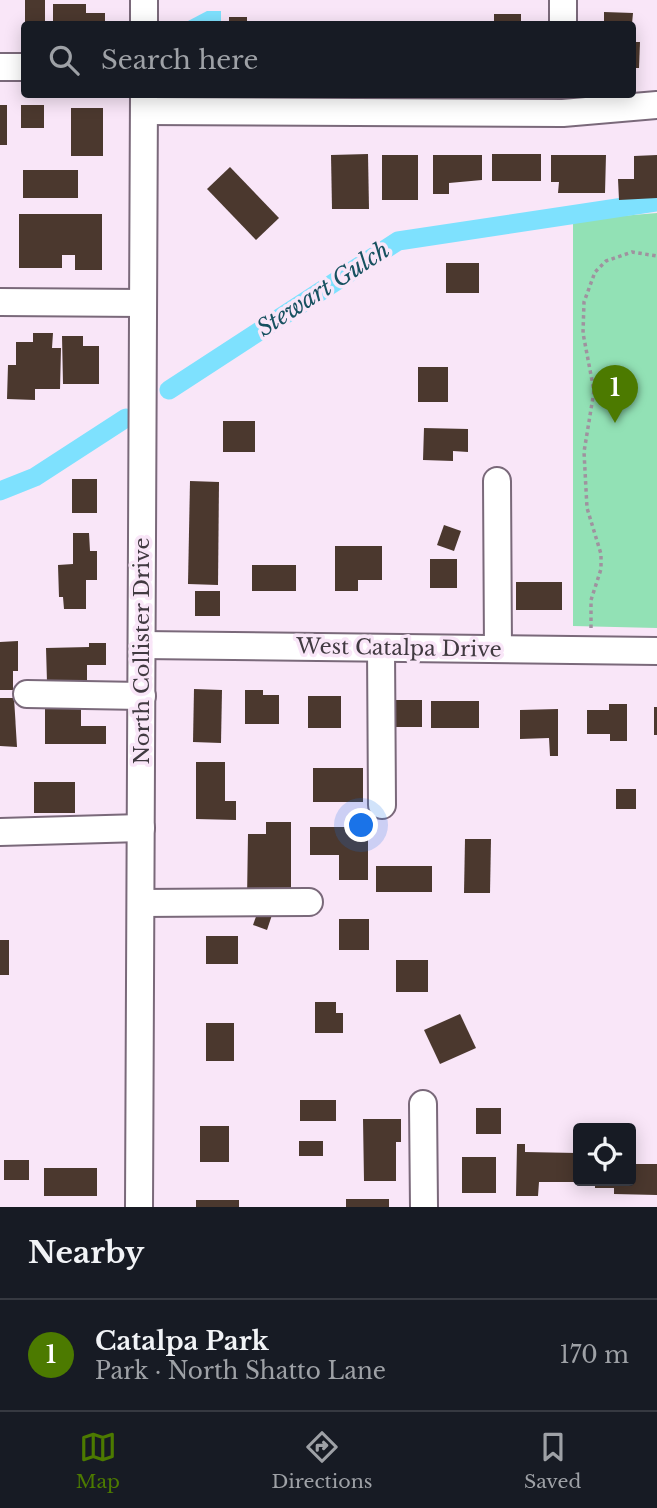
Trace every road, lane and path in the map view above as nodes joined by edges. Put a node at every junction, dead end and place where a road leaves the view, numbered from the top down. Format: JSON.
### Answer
{"nodes":[{"id":1,"x":144,"y":0,"type":"edge"},
{"id":2,"x":563,"y":0,"type":"edge"},
{"id":3,"x":144,"y":21,"type":"edge"},
{"id":4,"x":563,"y":21,"type":"edge"},
{"id":5,"x":0,"y":67,"type":"edge"},
{"id":6,"x":21,"y":67,"type":"edge"},
{"id":7,"x":144,"y":103,"type":"edge"},
{"id":8,"x":563,"y":104,"type":"edge"},
{"id":9,"x":657,"y":105,"type":"edge"},
{"id":10,"x":657,"y":256,"type":"edge"},
{"id":11,"x":0,"y":302,"type":"edge"},
{"id":12,"x":143,"y":303,"type":"junction"},
{"id":13,"x":497,"y":481,"type":"dead end"},
{"id":14,"x":591,"y":633,"type":"dead end"},
{"id":15,"x":142,"y":645,"type":"junction"},
{"id":16,"x":381,"y":648,"type":"junction"},
{"id":17,"x":498,"y":649,"type":"junction"},
{"id":18,"x":657,"y":651,"type":"edge"},
{"id":19,"x":27,"y":694,"type":"dead end"},
{"id":20,"x":142,"y":695,"type":"junction"},
{"id":21,"x":382,"y":805,"type":"dead end"},
{"id":22,"x":141,"y":828,"type":"junction"},
{"id":23,"x":0,"y":832,"type":"edge"},
{"id":24,"x":309,"y":902,"type":"dead end"},
{"id":25,"x":141,"y":903,"type":"junction"},
{"id":26,"x":423,"y":1104,"type":"dead end"},
{"id":27,"x":139,"y":1207,"type":"edge"},
{"id":28,"x":424,"y":1207,"type":"edge"}],
"edges":[{"from":1,"to":3,"type":"street"},
{"from":2,"to":4,"type":"street"},
{"from":5,"to":6,"type":"street"},
{"from":7,"to":8,"type":"street"},
{"from":7,"to":12,"type":"street","name":"North Collister Drive"},
{"from":8,"to":9,"type":"street"},
{"from":10,"to":14,"type":"path"},
{"from":11,"to":12,"type":"street"},
{"from":12,"to":15,"type":"street","name":"North Collister Drive"},
{"from":13,"to":17,"type":"street"},
{"from":15,"to":16,"type":"street","name":"West Catalpa Drive"},
{"from":15,"to":20,"type":"street","name":"North Collister Drive"},
{"from":16,"to":17,"type":"street","name":"West Catalpa Drive"},
{"from":16,"to":21,"type":"street"},
{"from":17,"to":18,"type":"street","name":"West Catalpa Drive"},
{"from":19,"to":20,"type":"street"},
{"from":20,"to":22,"type":"street","name":"North Collister Drive"},
{"from":22,"to":23,"type":"street"},
{"from":22,"to":25,"type":"street","name":"North Collister Drive"},
{"from":24,"to":25,"type":"street"},
{"from":25,"to":27,"type":"street","name":"North Collister Drive"},
{"from":26,"to":28,"type":"street"}]}
